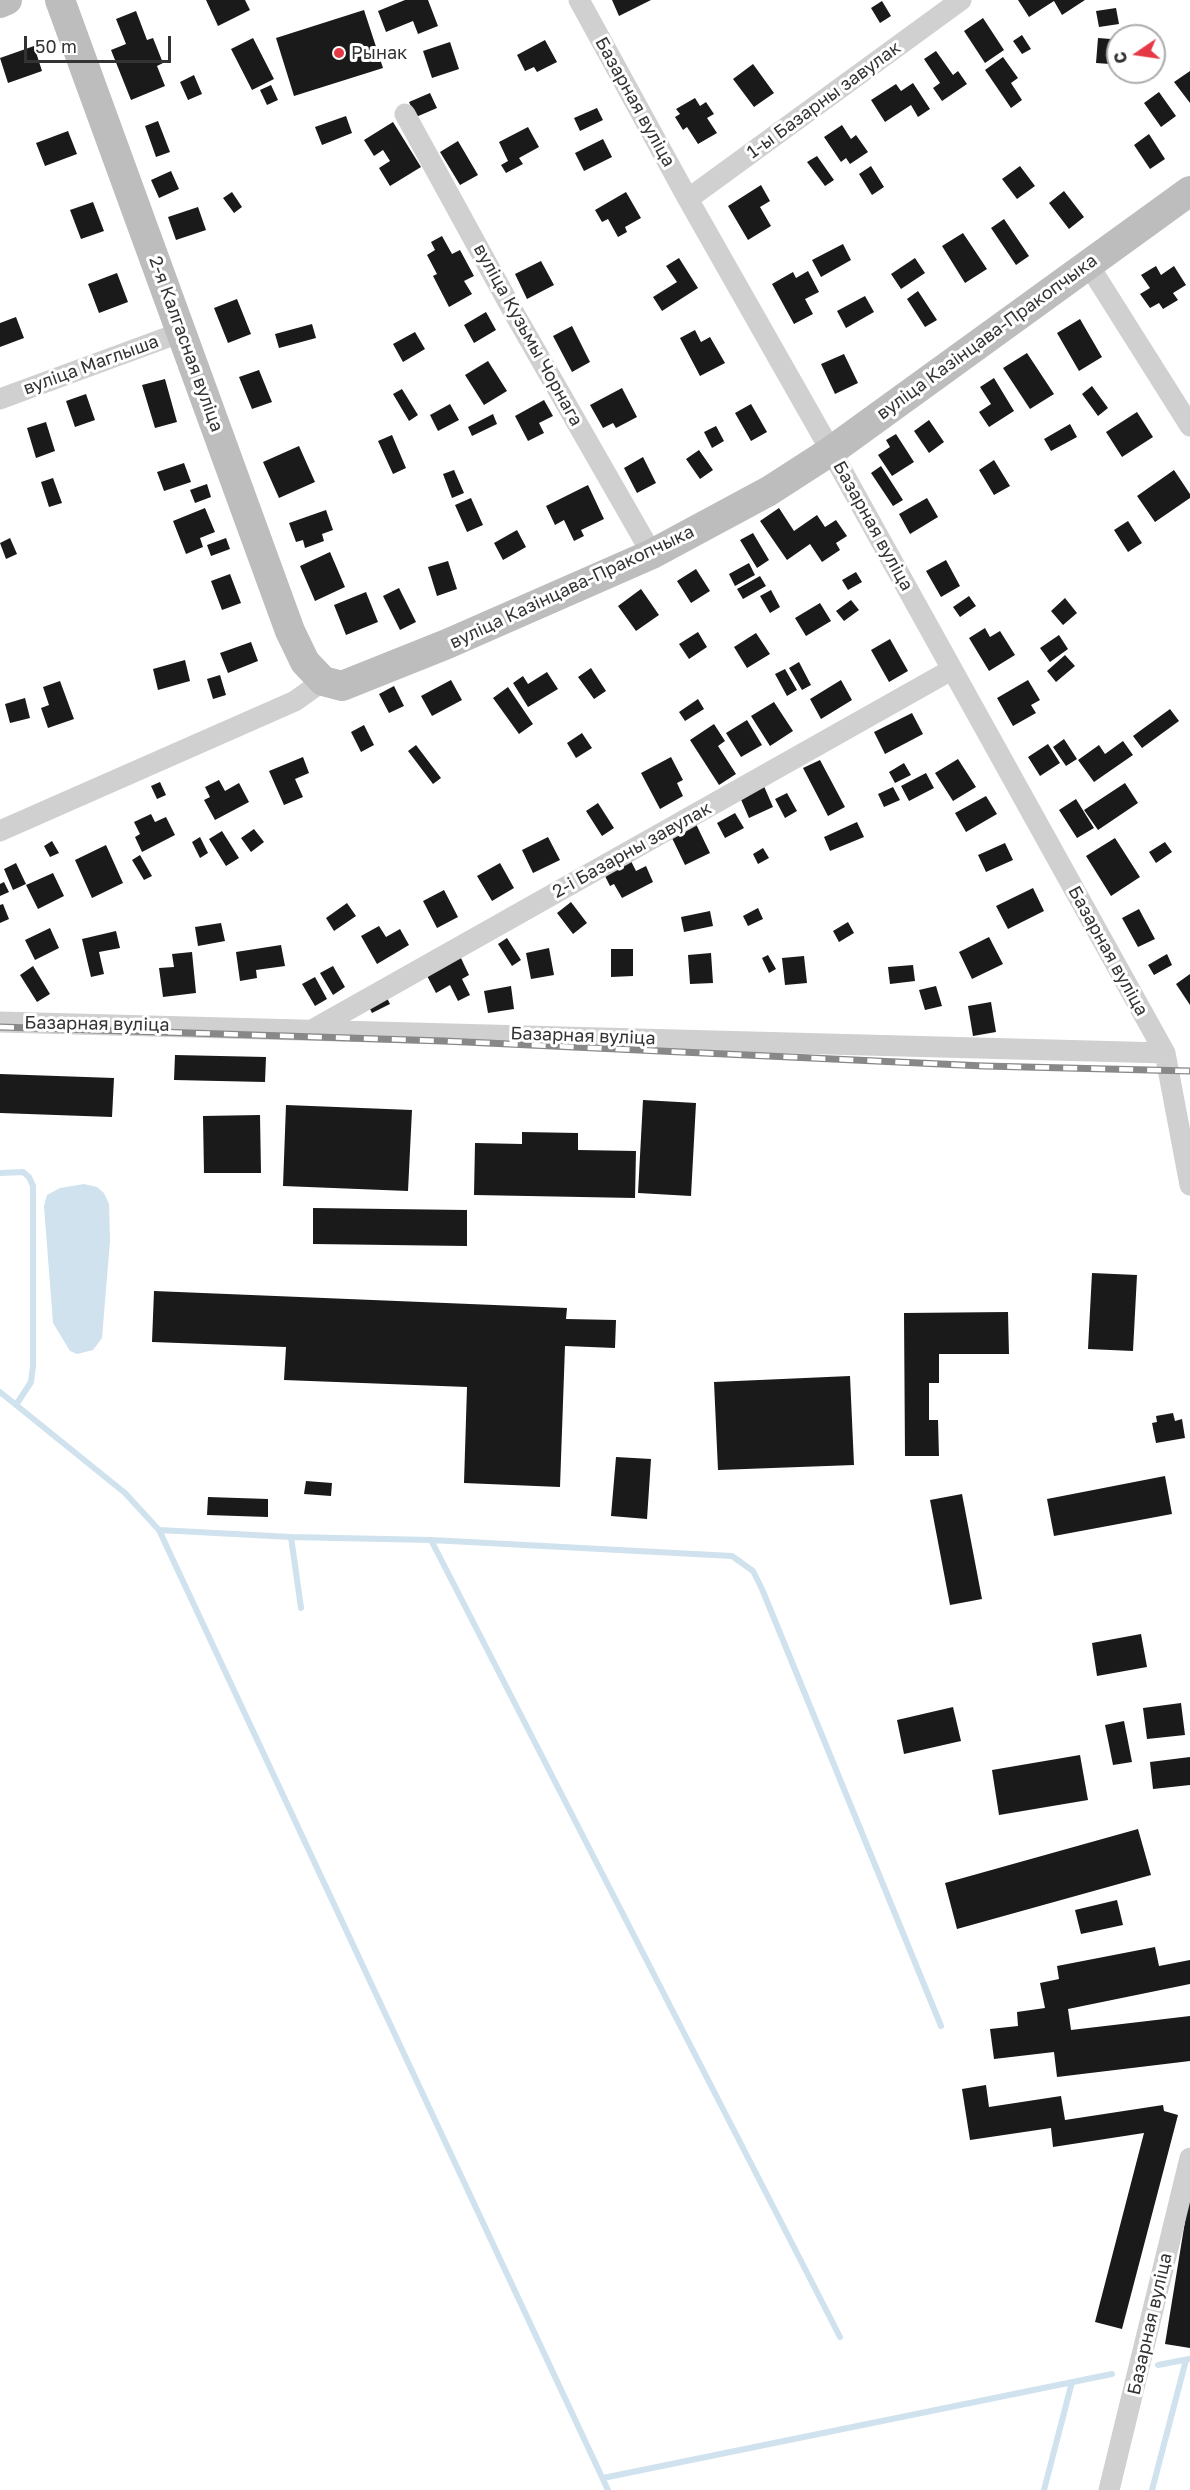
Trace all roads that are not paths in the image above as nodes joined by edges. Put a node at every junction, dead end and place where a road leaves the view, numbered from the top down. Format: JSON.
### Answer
{"nodes":[{"id":1,"x":7,"y":0,"type":"edge"},
{"id":2,"x":60,"y":0,"type":"edge"},
{"id":3,"x":579,"y":0,"type":"edge"},
{"id":4,"x":961,"y":0,"type":"edge"},
{"id":5,"x":0,"y":3,"type":"edge"},
{"id":6,"x":405,"y":114,"type":"dead end"},
{"id":7,"x":1190,"y":191,"type":"edge"},
{"id":8,"x":688,"y":200,"type":"junction"},
{"id":9,"x":1088,"y":264,"type":"junction"},
{"id":10,"x":182,"y":332,"type":"junction"},
{"id":11,"x":0,"y":399,"type":"edge"},
{"id":12,"x":1190,"y":426,"type":"edge"},
{"id":13,"x":831,"y":450,"type":"junction"},
{"id":14,"x":652,"y":554,"type":"junction"},
{"id":15,"x":951,"y":670,"type":"junction"},
{"id":16,"x":323,"y":681,"type":"junction"},
{"id":17,"x":0,"y":831,"type":"edge"},
{"id":18,"x":0,"y":1022,"type":"edge"},
{"id":19,"x":314,"y":1029,"type":"junction"},
{"id":20,"x":1165,"y":1053,"type":"junction"},
{"id":21,"x":1190,"y":1185,"type":"edge"},
{"id":22,"x":1190,"y":2157,"type":"edge"},
{"id":23,"x":1108,"y":2490,"type":"edge"}],
"edges":[{"from":1,"to":5,"type":"street"},
{"from":2,"to":10,"type":"street","name":"2-я Калгасная вуліца"},
{"from":3,"to":8,"type":"street","name":"Базарная вуліца"},
{"from":4,"to":8,"type":"street","name":"1-ы Базарны завулак"},
{"from":6,"to":14,"type":"street","name":"вуліца Кузьмы Чорнага"},
{"from":7,"to":9,"type":"street","name":"вуліца Казінцава-Пракопчыка"},
{"from":8,"to":13,"type":"street","name":"Базарная вуліца"},
{"from":9,"to":12,"type":"street"},
{"from":9,"to":13,"type":"street","name":"вуліца Казінцава-Пракопчыка"},
{"from":10,"to":11,"type":"street","name":"вуліца Маглыша"},
{"from":10,"to":16,"type":"street","name":"2-я Калгасная вуліца"},
{"from":13,"to":14,"type":"street","name":"вуліца Казінцава-Пракопчыка"},
{"from":13,"to":15,"type":"street","name":"Базарная вуліца"},
{"from":14,"to":16,"type":"street","name":"вуліца Казінцава-Пракопчыка"},
{"from":15,"to":19,"type":"street","name":"2-і Базарны завулак"},
{"from":15,"to":20,"type":"street","name":"Базарная вуліца"},
{"from":16,"to":17,"type":"street"},
{"from":18,"to":19,"type":"street","name":"Базарная вуліца"},
{"from":19,"to":20,"type":"street","name":"Базарная вуліца"},
{"from":20,"to":21,"type":"street","name":"Базарная вуліца"},
{"from":22,"to":23,"type":"street","name":"Базарная вуліца"}]}
